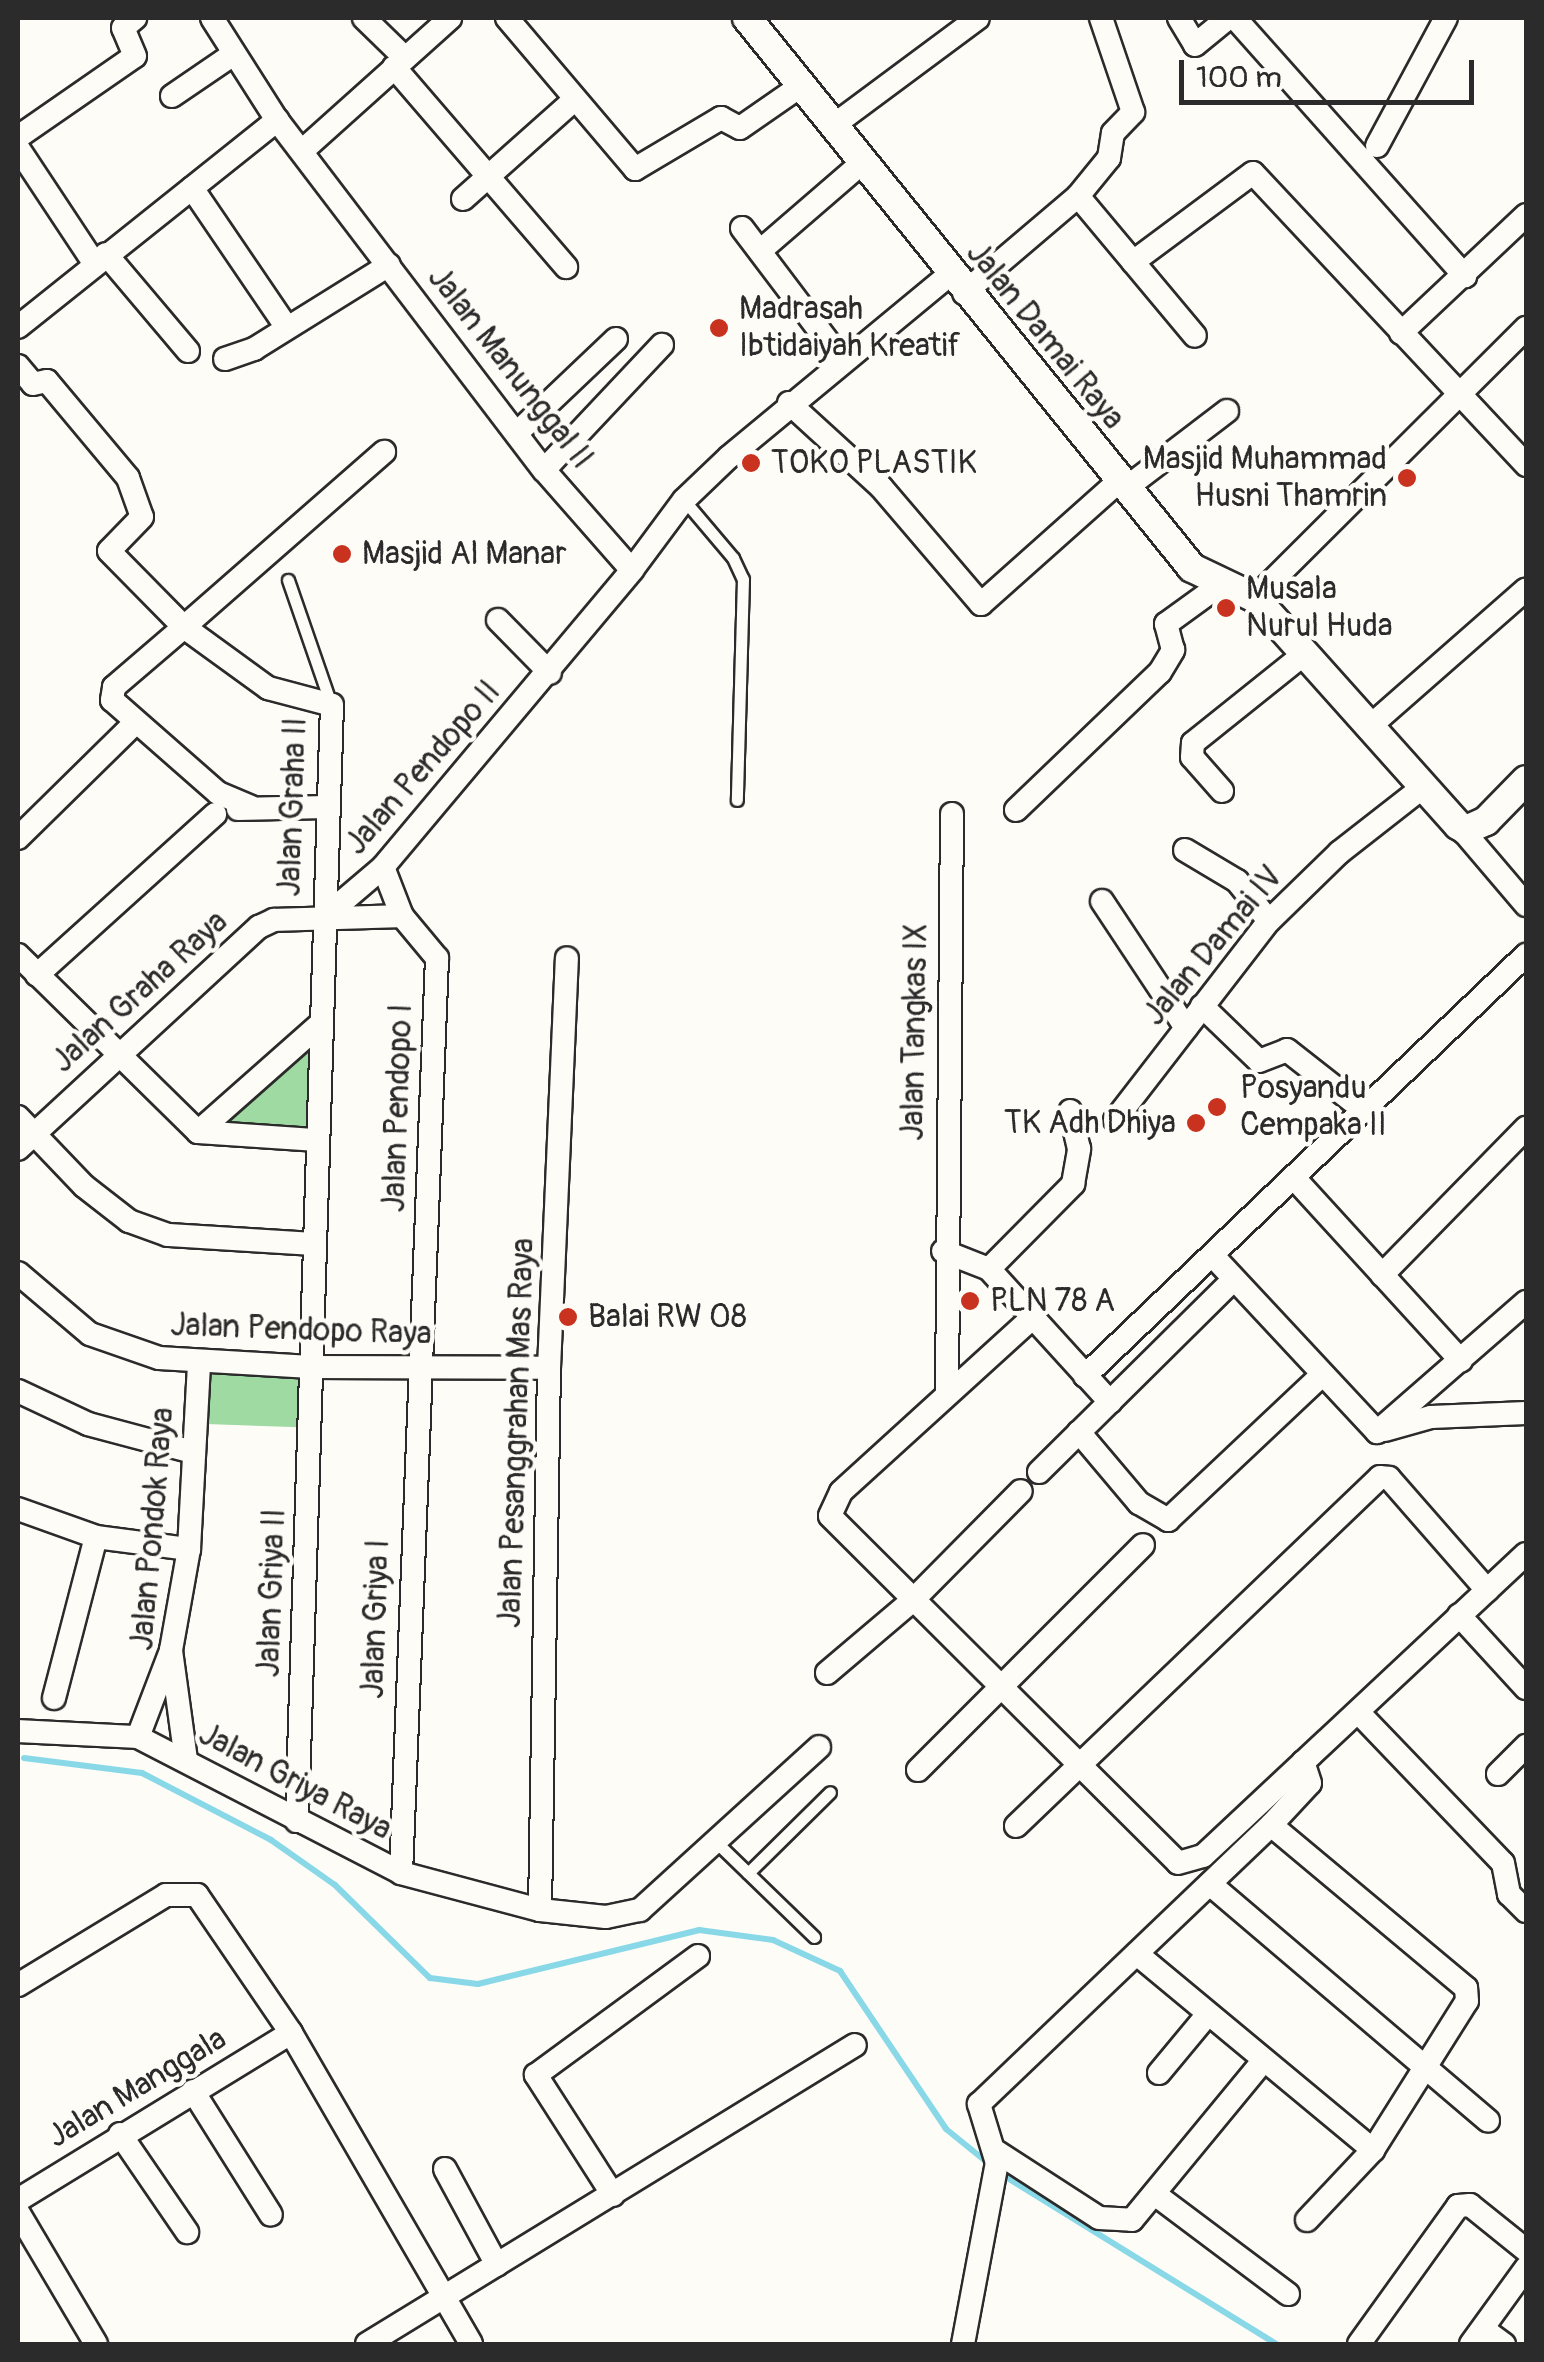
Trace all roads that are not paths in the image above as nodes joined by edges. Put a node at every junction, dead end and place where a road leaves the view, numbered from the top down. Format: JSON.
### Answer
{"nodes":[{"id":1,"x":135,"y":18,"type":"edge"},
{"id":2,"x":212,"y":18,"type":"edge"},
{"id":3,"x":364,"y":18,"type":"edge"},
{"id":4,"x":450,"y":18,"type":"edge"},
{"id":5,"x":507,"y":18,"type":"edge"},
{"id":6,"x":747,"y":18,"type":"edge"},
{"id":7,"x":1101,"y":18,"type":"edge"},
{"id":8,"x":1179,"y":18,"type":"edge"},
{"id":9,"x":1231,"y":18,"type":"edge"},
{"id":10,"x":1446,"y":18,"type":"edge"},
{"id":11,"x":970,"y":20,"type":"edge"},
{"id":12,"x":232,"y":55,"type":"junction"},
{"id":13,"x":399,"y":62,"type":"junction"},
{"id":14,"x":802,"y":85,"type":"junction"},
{"id":15,"x":172,"y":96,"type":"dead end"},
{"id":16,"x":574,"y":100,"type":"junction"},
{"id":17,"x":277,"y":120,"type":"junction"},
{"id":18,"x":834,"y":125,"type":"junction"},
{"id":19,"x":18,"y":137,"type":"edge"},
{"id":20,"x":1377,"y":146,"type":"dead end"},
{"id":21,"x":18,"y":148,"type":"edge"},
{"id":22,"x":302,"y":151,"type":"junction"},
{"id":23,"x":862,"y":163,"type":"junction"},
{"id":24,"x":487,"y":177,"type":"junction"},
{"id":25,"x":192,"y":188,"type":"junction"},
{"id":26,"x":1078,"y":196,"type":"junction"},
{"id":27,"x":463,"y":199,"type":"dead end"},
{"id":28,"x":1526,"y":215,"type":"edge"},
{"id":29,"x":742,"y":228,"type":"dead end"},
{"id":30,"x":760,"y":250,"type":"junction"},
{"id":31,"x":100,"y":258,"type":"junction"},
{"id":32,"x":1133,"y":262,"type":"junction"},
{"id":33,"x":390,"y":265,"type":"junction"},
{"id":34,"x":566,"y":266,"type":"dead end"},
{"id":35,"x":1465,"y":276,"type":"junction"},
{"id":36,"x":956,"y":284,"type":"junction"},
{"id":37,"x":18,"y":327,"type":"edge"},
{"id":38,"x":287,"y":328,"type":"junction"},
{"id":39,"x":1526,"y":328,"type":"edge"},
{"id":40,"x":1401,"y":332,"type":"junction"},
{"id":41,"x":1195,"y":336,"type":"dead end"},
{"id":42,"x":616,"y":339,"type":"dead end"},
{"id":43,"x":662,"y":345,"type":"dead end"},
{"id":44,"x":188,"y":351,"type":"dead end"},
{"id":45,"x":225,"y":360,"type":"dead end"},
{"id":46,"x":842,"y":360,"type":"junction"},
{"id":47,"x":18,"y":366,"type":"edge"},
{"id":48,"x":1458,"y":396,"type":"junction"},
{"id":49,"x":788,"y":403,"type":"junction"},
{"id":50,"x":1227,"y":411,"type":"dead end"},
{"id":51,"x":518,"y":432,"type":"junction"},
{"id":52,"x":384,"y":452,"type":"dead end"},
{"id":53,"x":1526,"y":465,"type":"edge"},
{"id":54,"x":544,"y":470,"type":"junction"},
{"id":55,"x":1123,"y":484,"type":"junction"},
{"id":56,"x":684,"y":500,"type":"junction"},
{"id":57,"x":632,"y":570,"type":"junction"},
{"id":58,"x":288,"y":580,"type":"dead end"},
{"id":59,"x":1221,"y":584,"type":"junction"},
{"id":60,"x":1526,"y":590,"type":"edge"},
{"id":61,"x":1255,"y":598,"type":"junction"},
{"id":62,"x":498,"y":620,"type":"dead end"},
{"id":63,"x":184,"y":628,"type":"junction"},
{"id":64,"x":1304,"y":654,"type":"junction"},
{"id":65,"x":550,"y":673,"type":"junction"},
{"id":66,"x":332,"y":706,"type":"junction"},
{"id":67,"x":133,"y":725,"type":"junction"},
{"id":68,"x":1368,"y":728,"type":"junction"},
{"id":69,"x":1526,"y":780,"type":"edge"},
{"id":70,"x":1422,"y":788,"type":"junction"},
{"id":71,"x":1222,"y":791,"type":"dead end"},
{"id":72,"x":736,"y":800,"type":"dead end"},
{"id":73,"x":216,"y":803,"type":"junction"},
{"id":74,"x":326,"y":807,"type":"junction"},
{"id":75,"x":1016,"y":810,"type":"dead end"},
{"id":76,"x":952,"y":814,"type":"dead end"},
{"id":77,"x":1458,"y":824,"type":"junction"},
{"id":78,"x":18,"y":838,"type":"edge"},
{"id":79,"x":1186,"y":850,"type":"dead end"},
{"id":80,"x":383,"y":867,"type":"junction"},
{"id":81,"x":1102,"y":901,"type":"dead end"},
{"id":82,"x":1526,"y":905,"type":"edge"},
{"id":83,"x":402,"y":916,"type":"junction"},
{"id":84,"x":322,"y":919,"type":"junction"},
{"id":85,"x":1268,"y":921,"type":"junction"},
{"id":86,"x":18,"y":955,"type":"edge"},
{"id":87,"x":1526,"y":955,"type":"edge"},
{"id":88,"x":568,"y":958,"type":"dead end"},
{"id":89,"x":37,"y":975,"type":"junction"},
{"id":90,"x":1202,"y":1006,"type":"junction"},
{"id":91,"x":319,"y":1025,"type":"junction"},
{"id":92,"x":1186,"y":1028,"type":"junction"},
{"id":93,"x":115,"y":1057,"type":"junction"},
{"id":94,"x":1070,"y":1111,"type":"dead end"},
{"id":95,"x":1366,"y":1112,"type":"junction"},
{"id":96,"x":1115,"y":1120,"type":"dead end"},
{"id":97,"x":1526,"y":1128,"type":"edge"},
{"id":98,"x":198,"y":1132,"type":"junction"},
{"id":99,"x":23,"y":1133,"type":"edge"},
{"id":100,"x":314,"y":1140,"type":"junction"},
{"id":101,"x":1295,"y":1179,"type":"junction"},
{"id":102,"x":315,"y":1244,"type":"junction"},
{"id":103,"x":944,"y":1251,"type":"junction"},
{"id":104,"x":1213,"y":1256,"type":"junction"},
{"id":105,"x":988,"y":1269,"type":"junction"},
{"id":106,"x":1382,"y":1275,"type":"junction"},
{"id":107,"x":19,"y":1278,"type":"edge"},
{"id":108,"x":1234,"y":1280,"type":"junction"},
{"id":109,"x":1526,"y":1302,"type":"edge"},
{"id":110,"x":1032,"y":1318,"type":"junction"},
{"id":111,"x":1461,"y":1361,"type":"junction"},
{"id":112,"x":199,"y":1362,"type":"junction"},
{"id":113,"x":311,"y":1367,"type":"junction"},
{"id":114,"x":416,"y":1368,"type":"junction"},
{"id":115,"x":548,"y":1368,"type":"junction"},
{"id":116,"x":1085,"y":1376,"type":"junction"},
{"id":117,"x":1321,"y":1376,"type":"junction"},
{"id":118,"x":18,"y":1391,"type":"edge"},
{"id":119,"x":946,"y":1394,"type":"junction"},
{"id":120,"x":1110,"y":1402,"type":"junction"},
{"id":121,"x":1526,"y":1413,"type":"edge"},
{"id":122,"x":1079,"y":1432,"type":"junction"},
{"id":123,"x":1377,"y":1432,"type":"junction"},
{"id":124,"x":193,"y":1452,"type":"junction"},
{"id":125,"x":1039,"y":1472,"type":"dead end"},
{"id":126,"x":1021,"y":1490,"type":"dead end"},
{"id":127,"x":20,"y":1510,"type":"edge"},
{"id":128,"x":18,"y":1536,"type":"edge"},
{"id":129,"x":96,"y":1537,"type":"junction"},
{"id":130,"x":1143,"y":1545,"type":"dead end"},
{"id":131,"x":189,"y":1549,"type":"junction"},
{"id":132,"x":1526,"y":1554,"type":"edge"},
{"id":133,"x":1487,"y":1590,"type":"junction"},
{"id":134,"x":913,"y":1600,"type":"junction"},
{"id":135,"x":1459,"y":1615,"type":"junction"},
{"id":136,"x":171,"y":1650,"type":"junction"},
{"id":137,"x":827,"y":1673,"type":"dead end"},
{"id":138,"x":1000,"y":1684,"type":"junction"},
{"id":139,"x":1526,"y":1688,"type":"edge"},
{"id":140,"x":54,"y":1698,"type":"dead end"},
{"id":141,"x":1358,"y":1712,"type":"junction"},
{"id":142,"x":18,"y":1731,"type":"edge"},
{"id":143,"x":138,"y":1737,"type":"junction"},
{"id":144,"x":818,"y":1747,"type":"dead end"},
{"id":145,"x":186,"y":1760,"type":"junction"},
{"id":146,"x":1303,"y":1762,"type":"junction"},
{"id":147,"x":1079,"y":1766,"type":"junction"},
{"id":148,"x":918,"y":1770,"type":"dead end"},
{"id":149,"x":830,"y":1792,"type":"dead end"},
{"id":150,"x":296,"y":1821,"type":"junction"},
{"id":151,"x":1271,"y":1825,"type":"junction"},
{"id":152,"x":1016,"y":1826,"type":"dead end"},
{"id":153,"x":717,"y":1844,"type":"junction"},
{"id":154,"x":748,"y":1872,"type":"junction"},
{"id":155,"x":401,"y":1873,"type":"junction"},
{"id":156,"x":1210,"y":1884,"type":"junction"},
{"id":157,"x":540,"y":1910,"type":"junction"},
{"id":158,"x":1526,"y":1912,"type":"edge"},
{"id":159,"x":814,"y":1937,"type":"dead end"},
{"id":160,"x":1137,"y":1954,"type":"junction"},
{"id":161,"x":698,"y":1956,"type":"dead end"},
{"id":162,"x":18,"y":1985,"type":"edge"},
{"id":163,"x":1208,"y":2014,"type":"junction"},
{"id":164,"x":291,"y":2033,"type":"junction"},
{"id":165,"x":855,"y":2044,"type":"dead end"},
{"id":166,"x":1264,"y":2060,"type":"junction"},
{"id":167,"x":1424,"y":2070,"type":"junction"},
{"id":168,"x":1159,"y":2073,"type":"dead end"},
{"id":169,"x":194,"y":2090,"type":"junction"},
{"id":170,"x":1488,"y":2121,"type":"dead end"},
{"id":171,"x":120,"y":2134,"type":"junction"},
{"id":172,"x":1373,"y":2150,"type":"junction"},
{"id":173,"x":995,"y":2165,"type":"junction"},
{"id":174,"x":446,"y":2168,"type":"dead end"},
{"id":175,"x":613,"y":2194,"type":"junction"},
{"id":176,"x":1156,"y":2195,"type":"junction"},
{"id":177,"x":18,"y":2200,"type":"edge"},
{"id":178,"x":18,"y":2212,"type":"edge"},
{"id":179,"x":271,"y":2215,"type":"dead end"},
{"id":180,"x":1307,"y":2220,"type":"dead end"},
{"id":181,"x":187,"y":2232,"type":"dead end"},
{"id":182,"x":1522,"y":2238,"type":"edge"},
{"id":183,"x":497,"y":2266,"type":"junction"},
{"id":184,"x":1526,"y":2268,"type":"edge"},
{"id":185,"x":1288,"y":2294,"type":"dead end"},
{"id":186,"x":444,"y":2298,"type":"junction"},
{"id":187,"x":1477,"y":2337,"type":"edge"},
{"id":188,"x":96,"y":2344,"type":"edge"},
{"id":189,"x":367,"y":2344,"type":"edge"},
{"id":190,"x":471,"y":2344,"type":"edge"},
{"id":191,"x":962,"y":2344,"type":"edge"},
{"id":192,"x":1359,"y":2344,"type":"edge"},
{"id":193,"x":1504,"y":2344,"type":"edge"}],
"edges":[{"from":1,"to":19,"type":"street"},
{"from":2,"to":12,"type":"street","name":"Jalan Manunggal II"},
{"from":3,"to":13,"type":"street"},
{"from":4,"to":13,"type":"street"},
{"from":5,"to":16,"type":"street"},
{"from":6,"to":14,"type":"street","name":"Jalan Damai Raya"},
{"from":7,"to":26,"type":"street"},
{"from":8,"to":9,"type":"street"},
{"from":9,"to":35,"type":"street"},
{"from":10,"to":20,"type":"street"},
{"from":11,"to":18,"type":"street"},
{"from":12,"to":15,"type":"street"},
{"from":12,"to":17,"type":"street","name":"Jalan Manunggal II"},
{"from":13,"to":22,"type":"street"},
{"from":13,"to":24,"type":"street"},
{"from":14,"to":16,"type":"street"},
{"from":14,"to":18,"type":"street","name":"Jalan Damai Raya"},
{"from":16,"to":24,"type":"street"},
{"from":17,"to":22,"type":"street","name":"Jalan Manunggal II"},
{"from":17,"to":25,"type":"street"},
{"from":18,"to":23,"type":"street","name":"Jalan Damai Raya"},
{"from":21,"to":31,"type":"street"},
{"from":22,"to":33,"type":"street","name":"Jalan Manunggal II"},
{"from":23,"to":30,"type":"street"},
{"from":23,"to":36,"type":"street","name":"Jalan Damai Raya"},
{"from":24,"to":27,"type":"street"},
{"from":24,"to":34,"type":"street"},
{"from":25,"to":31,"type":"street"},
{"from":25,"to":38,"type":"street"},
{"from":26,"to":32,"type":"street"},
{"from":26,"to":36,"type":"street"},
{"from":28,"to":35,"type":"street"},
{"from":29,"to":30,"type":"street"},
{"from":30,"to":46,"type":"street"},
{"from":31,"to":37,"type":"street"},
{"from":31,"to":44,"type":"street"},
{"from":32,"to":40,"type":"street"},
{"from":32,"to":41,"type":"street"},
{"from":33,"to":38,"type":"street"},
{"from":33,"to":51,"type":"street","name":"Jalan Manunggal II"},
{"from":35,"to":40,"type":"street"},
{"from":36,"to":46,"type":"street"},
{"from":36,"to":55,"type":"street","name":"Jalan Damai Raya"},
{"from":38,"to":45,"type":"street"},
{"from":39,"to":48,"type":"street"},
{"from":40,"to":48,"type":"street"},
{"from":42,"to":51,"type":"street"},
{"from":43,"to":54,"type":"street"},
{"from":46,"to":49,"type":"street"},
{"from":47,"to":63,"type":"street","name":"Jalan Graha II"},
{"from":48,"to":53,"type":"street"},
{"from":48,"to":61,"type":"street"},
{"from":49,"to":55,"type":"street"},
{"from":49,"to":56,"type":"street"},
{"from":50,"to":55,"type":"street"},
{"from":51,"to":54,"type":"street","name":"Jalan Manunggal II"},
{"from":52,"to":63,"type":"street"},
{"from":54,"to":57,"type":"street","name":"Jalan Manunggal II"},
{"from":55,"to":59,"type":"street","name":"Jalan Damai Raya"},
{"from":56,"to":57,"type":"street"},
{"from":56,"to":72,"type":"lane"},
{"from":57,"to":65,"type":"street","name":"Jalan Pendopo II"},
{"from":58,"to":66,"type":"lane"},
{"from":59,"to":61,"type":"street","name":"Jalan Damai Raya"},
{"from":59,"to":75,"type":"street"},
{"from":60,"to":68,"type":"street"},
{"from":61,"to":64,"type":"street","name":"Jalan Damai Raya"},
{"from":62,"to":65,"type":"street"},
{"from":63,"to":66,"type":"street","name":"Jalan Graha II"},
{"from":63,"to":67,"type":"street"},
{"from":64,"to":68,"type":"street","name":"Jalan Damai Raya"},
{"from":64,"to":71,"type":"street"},
{"from":65,"to":80,"type":"street","name":"Jalan Pendopo II"},
{"from":66,"to":74,"type":"street","name":"Jalan Graha II"},
{"from":67,"to":73,"type":"street"},
{"from":67,"to":78,"type":"street"},
{"from":68,"to":70,"type":"street","name":"Jalan Damai Raya"},
{"from":69,"to":77,"type":"street"},
{"from":70,"to":77,"type":"street","name":"Jalan Damai Raya"},
{"from":70,"to":85,"type":"street","name":"Jalan Damai IV"},
{"from":73,"to":74,"type":"street"},
{"from":73,"to":89,"type":"street"},
{"from":74,"to":84,"type":"street","name":"Jalan Graha II"},
{"from":76,"to":103,"type":"street","name":"Jalan Tangkas IX"},
{"from":77,"to":82,"type":"street"},
{"from":79,"to":85,"type":"street"},
{"from":80,"to":83,"type":"street","name":"Jalan Pendopo I"},
{"from":80,"to":84,"type":"street","name":"Jalan Pendopo II"},
{"from":81,"to":92,"type":"street"},
{"from":83,"to":84,"type":"street","name":"Jalan Graha Raya"},
{"from":83,"to":114,"type":"street","name":"Jalan Pendopo I"},
{"from":84,"to":91,"type":"street"},
{"from":84,"to":93,"type":"street","name":"Jalan Graha Raya"},
{"from":85,"to":90,"type":"street","name":"Jalan Damai IV"},
{"from":86,"to":89,"type":"street"},
{"from":87,"to":95,"type":"street"},
{"from":88,"to":115,"type":"street","name":"Jalan Pesanggrahan Mas Raya"},
{"from":89,"to":93,"type":"street"},
{"from":90,"to":92,"type":"street","name":"Jalan Damai IV"},
{"from":90,"to":95,"type":"street"},
{"from":91,"to":98,"type":"street"},
{"from":91,"to":100,"type":"street"},
{"from":92,"to":96,"type":"street","name":"Jalan Damai IV"},
{"from":93,"to":98,"type":"street"},
{"from":93,"to":99,"type":"street","name":"Jalan Graha Raya"},
{"from":94,"to":105,"type":"street"},
{"from":95,"to":101,"type":"street"},
{"from":97,"to":106,"type":"street"},
{"from":98,"to":100,"type":"street"},
{"from":99,"to":102,"type":"street"},
{"from":100,"to":102,"type":"street"},
{"from":101,"to":104,"type":"street"},
{"from":101,"to":106,"type":"street"},
{"from":102,"to":113,"type":"street"},
{"from":103,"to":105,"type":"street"},
{"from":103,"to":119,"type":"street","name":"Jalan Tangkas IX"},
{"from":104,"to":108,"type":"street"},
{"from":104,"to":116,"type":"street"},
{"from":105,"to":110,"type":"street"},
{"from":106,"to":111,"type":"street"},
{"from":107,"to":112,"type":"street","name":"Jalan Pendopo Raya"},
{"from":108,"to":117,"type":"street"},
{"from":108,"to":120,"type":"street"},
{"from":109,"to":111,"type":"street"},
{"from":110,"to":116,"type":"street"},
{"from":110,"to":119,"type":"street"},
{"from":111,"to":123,"type":"street"},
{"from":112,"to":113,"type":"street","name":"Jalan Pendopo Raya"},
{"from":112,"to":124,"type":"street","name":"Jalan Pondok Raya"},
{"from":113,"to":114,"type":"street","name":"Jalan Pendopo Raya"},
{"from":113,"to":150,"type":"street","name":"Jalan Griya II"},
{"from":114,"to":115,"type":"street","name":"Jalan Pendopo Raya"},
{"from":114,"to":155,"type":"street","name":"Jalan Griya I"},
{"from":115,"to":157,"type":"street","name":"Jalan Pesanggrahan Mas Raya"},
{"from":116,"to":120,"type":"street"},
{"from":117,"to":122,"type":"street"},
{"from":117,"to":123,"type":"street"},
{"from":118,"to":124,"type":"street"},
{"from":119,"to":134,"type":"street"},
{"from":120,"to":122,"type":"street"},
{"from":121,"to":123,"type":"street"},
{"from":122,"to":125,"type":"street"},
{"from":124,"to":131,"type":"street","name":"Jalan Pondok Raya"},
{"from":126,"to":134,"type":"street"},
{"from":127,"to":128,"type":"street"},
{"from":127,"to":129,"type":"street"},
{"from":129,"to":131,"type":"street"},
{"from":129,"to":140,"type":"street"},
{"from":130,"to":138,"type":"street"},
{"from":131,"to":136,"type":"street","name":"Jalan Pondok Raya"},
{"from":132,"to":133,"type":"street"},
{"from":133,"to":135,"type":"street"},
{"from":133,"to":147,"type":"street"},
{"from":134,"to":137,"type":"street"},
{"from":134,"to":138,"type":"street"},
{"from":135,"to":139,"type":"street"},
{"from":135,"to":141,"type":"street"},
{"from":136,"to":143,"type":"street"},
{"from":136,"to":145,"type":"street","name":"Jalan Pondok Raya"},
{"from":138,"to":147,"type":"street"},
{"from":138,"to":148,"type":"street"},
{"from":141,"to":146,"type":"street"},
{"from":141,"to":158,"type":"street"},
{"from":142,"to":143,"type":"street","name":"Jalan Griya Raya"},
{"from":143,"to":145,"type":"street","name":"Jalan Griya Raya"},
{"from":144,"to":153,"type":"street","name":"Jalan Griya Raya"},
{"from":145,"to":150,"type":"street","name":"Jalan Griya Raya"},
{"from":146,"to":147,"type":"street"},
{"from":146,"to":151,"type":"street"},
{"from":147,"to":152,"type":"street"},
{"from":149,"to":154,"type":"lane"},
{"from":150,"to":155,"type":"street","name":"Jalan Griya Raya"},
{"from":151,"to":156,"type":"street"},
{"from":151,"to":167,"type":"street"},
{"from":153,"to":154,"type":"lane"},
{"from":153,"to":157,"type":"street","name":"Jalan Griya Raya"},
{"from":154,"to":159,"type":"lane"},
{"from":155,"to":157,"type":"street","name":"Jalan Griya Raya"},
{"from":156,"to":160,"type":"street"},
{"from":156,"to":167,"type":"street"},
{"from":160,"to":163,"type":"street"},
{"from":160,"to":173,"type":"street"},
{"from":161,"to":175,"type":"street"},
{"from":162,"to":164,"type":"street"},
{"from":163,"to":166,"type":"street"},
{"from":163,"to":168,"type":"street"},
{"from":164,"to":169,"type":"street","name":"Jalan Manggala"},
{"from":164,"to":186,"type":"street"},
{"from":165,"to":175,"type":"street"},
{"from":166,"to":172,"type":"street"},
{"from":166,"to":176,"type":"street"},
{"from":167,"to":170,"type":"street"},
{"from":167,"to":172,"type":"street"},
{"from":169,"to":171,"type":"street","name":"Jalan Manggala"},
{"from":169,"to":179,"type":"street"},
{"from":171,"to":177,"type":"street","name":"Jalan Manggala"},
{"from":171,"to":181,"type":"street"},
{"from":172,"to":180,"type":"street"},
{"from":173,"to":176,"type":"street"},
{"from":173,"to":191,"type":"street"},
{"from":174,"to":183,"type":"street"},
{"from":175,"to":183,"type":"street"},
{"from":176,"to":185,"type":"street"},
{"from":178,"to":188,"type":"street"},
{"from":182,"to":192,"type":"street"},
{"from":183,"to":186,"type":"street"},
{"from":184,"to":187,"type":"street"},
{"from":186,"to":189,"type":"street"},
{"from":186,"to":190,"type":"street"},
{"from":187,"to":193,"type":"street"}]}
